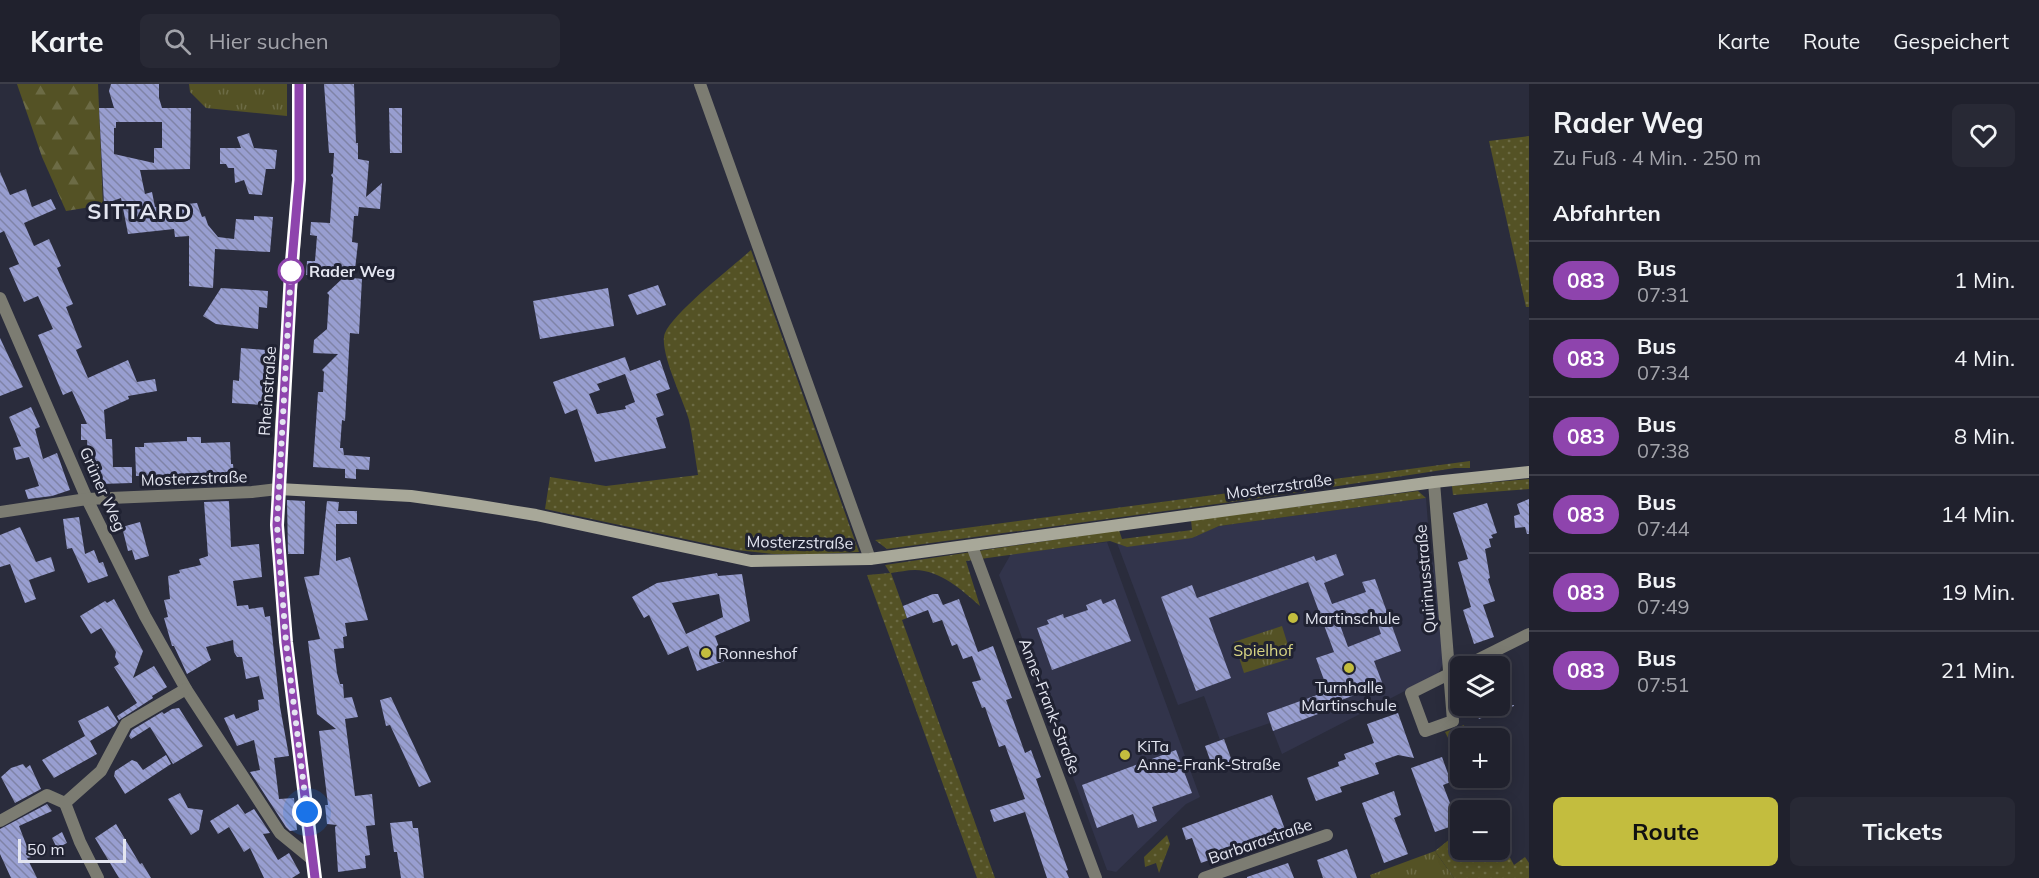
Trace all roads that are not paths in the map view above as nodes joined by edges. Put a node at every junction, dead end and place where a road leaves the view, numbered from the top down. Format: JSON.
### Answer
{"nodes":[{"id":1,"x":299,"y":84,"type":"edge"},
{"id":2,"x":700,"y":84,"type":"edge"},
{"id":3,"x":0,"y":298,"type":"edge"},
{"id":4,"x":1529,"y":472,"type":"edge"},
{"id":5,"x":1434,"y":482,"type":"junction"},
{"id":6,"x":278,"y":489,"type":"junction"},
{"id":7,"x":87,"y":499,"type":"junction"},
{"id":8,"x":0,"y":512,"type":"edge"},
{"id":9,"x":972,"y":546,"type":"junction"},
{"id":10,"x":870,"y":559,"type":"junction"},
{"id":11,"x":1529,"y":634,"type":"edge"},
{"id":12,"x":1457,"y":656,"type":"edge"},
{"id":13,"x":1485,"y":656,"type":"edge"},
{"id":14,"x":1459,"y":669,"type":"edge"},
{"id":15,"x":186,"y":688,"type":"junction"},
{"id":16,"x":65,"y":803,"type":"junction"},
{"id":17,"x":0,"y":821,"type":"edge"},
{"id":18,"x":1327,"y":835,"type":"dead end"},
{"id":19,"x":313,"y":860,"type":"junction"},
{"id":20,"x":98,"y":878,"type":"edge"},
{"id":21,"x":315,"y":878,"type":"edge"},
{"id":22,"x":1096,"y":878,"type":"edge"},
{"id":23,"x":1204,"y":878,"type":"edge"}],
"edges":[{"from":1,"to":6,"type":"street","name":"Rheinstraße"},
{"from":2,"to":10,"type":"street"},
{"from":3,"to":7,"type":"street","name":"Grüner Weg"},
{"from":4,"to":5,"type":"street","name":"Mosterzstraße"},
{"from":5,"to":9,"type":"street","name":"Mosterzstraße"},
{"from":5,"to":12,"type":"street","name":"Quirinusstraße"},
{"from":6,"to":7,"type":"street","name":"Mosterzstraße"},
{"from":6,"to":10,"type":"street","name":"Mosterzstraße"},
{"from":6,"to":19,"type":"street","name":"Rheinstraße"},
{"from":7,"to":8,"type":"street","name":"Mosterzstraße"},
{"from":7,"to":15,"type":"street","name":"Grüner Weg"},
{"from":9,"to":10,"type":"street","name":"Mosterzstraße"},
{"from":9,"to":22,"type":"street","name":"Anne-Frank-Straße"},
{"from":11,"to":13,"type":"street","name":"Quirinusstraße"},
{"from":14,"to":14,"type":"street","name":"Quirinusstraße"},
{"from":15,"to":16,"type":"street"},
{"from":15,"to":19,"type":"street","name":"Grüner Weg"},
{"from":16,"to":17,"type":"street"},
{"from":16,"to":20,"type":"street"},
{"from":18,"to":23,"type":"street","name":"Barbarastraße"},
{"from":19,"to":21,"type":"street","name":"Rheinstraße"}]}
